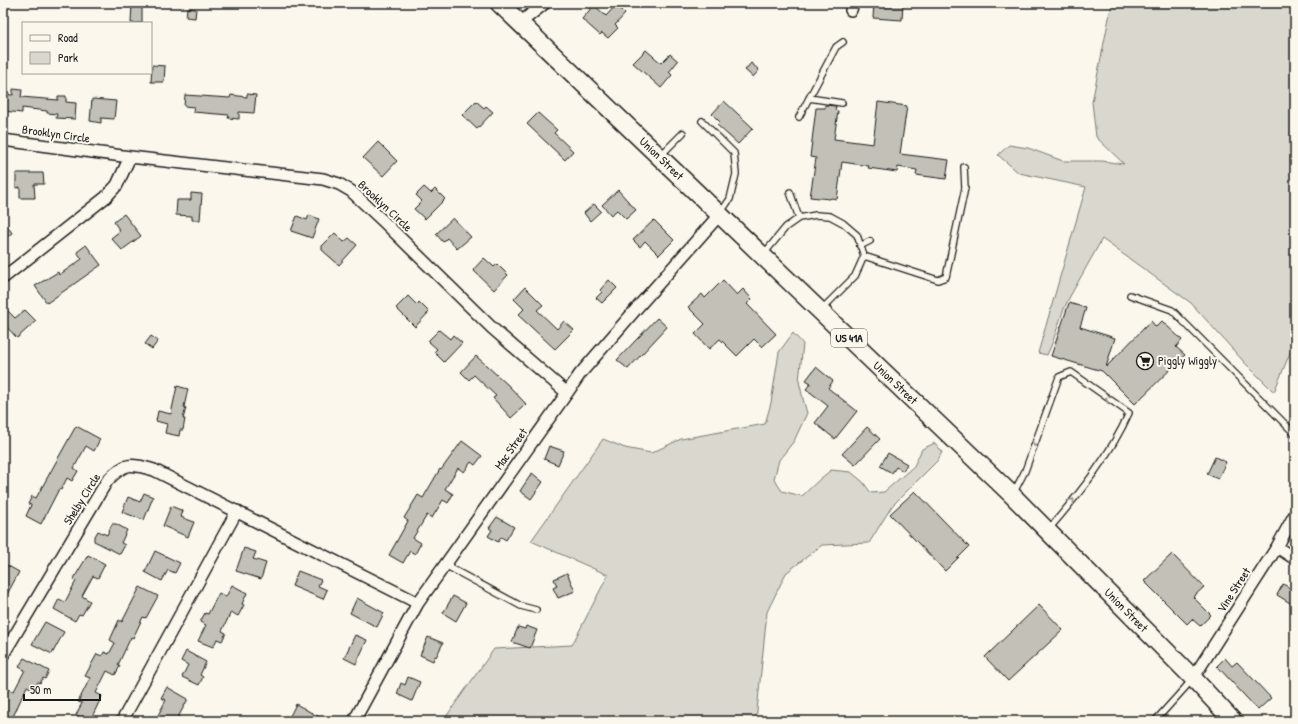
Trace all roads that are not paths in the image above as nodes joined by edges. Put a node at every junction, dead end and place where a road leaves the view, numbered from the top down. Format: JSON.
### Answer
{"nodes":[{"id":1,"x":499,"y":3,"type":"edge"},
{"id":2,"x":545,"y":3,"type":"edge"},
{"id":3,"x":520,"y":23,"type":"junction"},
{"id":4,"x":843,"y":42,"type":"dead end"},
{"id":5,"x":809,"y":98,"type":"junction"},
{"id":6,"x":842,"y":103,"type":"dead end"},
{"id":7,"x":800,"y":117,"type":"dead end"},
{"id":8,"x":702,"y":121,"type":"dead end"},
{"id":9,"x":683,"y":133,"type":"dead end"},
{"id":10,"x":3,"y":140,"type":"edge"},
{"id":11,"x":659,"y":156,"type":"junction"},
{"id":12,"x":130,"y":157,"type":"junction"},
{"id":13,"x":964,"y":167,"type":"dead end"},
{"id":14,"x":790,"y":192,"type":"dead end"},
{"id":15,"x":720,"y":214,"type":"junction"},
{"id":16,"x":798,"y":218,"type":"junction"},
{"id":17,"x":870,"y":240,"type":"dead end"},
{"id":18,"x":860,"y":246,"type":"junction"},
{"id":19,"x":763,"y":256,"type":"junction"},
{"id":20,"x":864,"y":256,"type":"junction"},
{"id":21,"x":3,"y":278,"type":"edge"},
{"id":22,"x":1130,"y":295,"type":"dead end"},
{"id":23,"x":820,"y":311,"type":"junction"},
{"id":24,"x":566,"y":393,"type":"junction"},
{"id":25,"x":1295,"y":434,"type":"edge"},
{"id":26,"x":1012,"y":495,"type":"junction"},
{"id":27,"x":237,"y":511,"type":"junction"},
{"id":28,"x":1295,"y":514,"type":"edge"},
{"id":29,"x":1047,"y":531,"type":"junction"},
{"id":30,"x":1277,"y":547,"type":"junction"},
{"id":31,"x":1295,"y":559,"type":"edge"},
{"id":32,"x":445,"y":565,"type":"junction"},
{"id":33,"x":418,"y":603,"type":"junction"},
{"id":34,"x":536,"y":610,"type":"dead end"},
{"id":35,"x":3,"y":655,"type":"edge"},
{"id":36,"x":1193,"y":678,"type":"junction"},
{"id":37,"x":122,"y":721,"type":"edge"},
{"id":38,"x":354,"y":721,"type":"edge"},
{"id":39,"x":1155,"y":721,"type":"edge"},
{"id":40,"x":1233,"y":721,"type":"edge"}],
"edges":[{"from":1,"to":3,"type":"main road","name":"Union Street","number":"US 41A"},
{"from":2,"to":3,"type":"street"},
{"from":3,"to":11,"type":"main road","name":"Union Street","number":"US 41A"},
{"from":4,"to":5,"type":"lane"},
{"from":5,"to":6,"type":"lane"},
{"from":5,"to":7,"type":"lane"},
{"from":8,"to":15,"type":"lane"},
{"from":9,"to":11,"type":"lane"},
{"from":10,"to":12,"type":"street","name":"Brooklyn Circle"},
{"from":11,"to":15,"type":"main road","name":"Union Street","number":"US 41A"},
{"from":12,"to":21,"type":"street"},
{"from":12,"to":24,"type":"street","name":"Brooklyn Circle"},
{"from":13,"to":20,"type":"lane"},
{"from":14,"to":16,"type":"lane"},
{"from":15,"to":19,"type":"main road","name":"Union Street","number":"US 41A"},
{"from":15,"to":24,"type":"street","name":"Mac Street"},
{"from":16,"to":18,"type":"lane"},
{"from":16,"to":19,"type":"lane"},
{"from":17,"to":18,"type":"lane"},
{"from":18,"to":20,"type":"lane"},
{"from":19,"to":23,"type":"main road","name":"Union Street","number":"US 41A"},
{"from":20,"to":23,"type":"lane"},
{"from":22,"to":25,"type":"lane"},
{"from":23,"to":26,"type":"main road","name":"Union Street","number":"US 41A"},
{"from":24,"to":32,"type":"street","name":"Mac Street"},
{"from":26,"to":29,"type":"main road","name":"Union Street","number":"US 41A"},
{"from":29,"to":26,"type":"lane","one_way":true},
{"from":27,"to":33,"type":"street","name":"Shelby Circle"},
{"from":27,"to":35,"type":"street","name":"Shelby Circle"},
{"from":27,"to":37,"type":"street"},
{"from":28,"to":30,"type":"street","name":"Vine Street"},
{"from":29,"to":36,"type":"main road","name":"Union Street","number":"US 41A"},
{"from":30,"to":31,"type":"street"},
{"from":30,"to":36,"type":"street","name":"Vine Street"},
{"from":32,"to":33,"type":"street","name":"Mac Street"},
{"from":32,"to":34,"type":"lane"},
{"from":33,"to":38,"type":"street","name":"Mac Street"},
{"from":36,"to":39,"type":"lane"},
{"from":36,"to":40,"type":"main road","name":"Union Street","number":"US 41A"}]}
